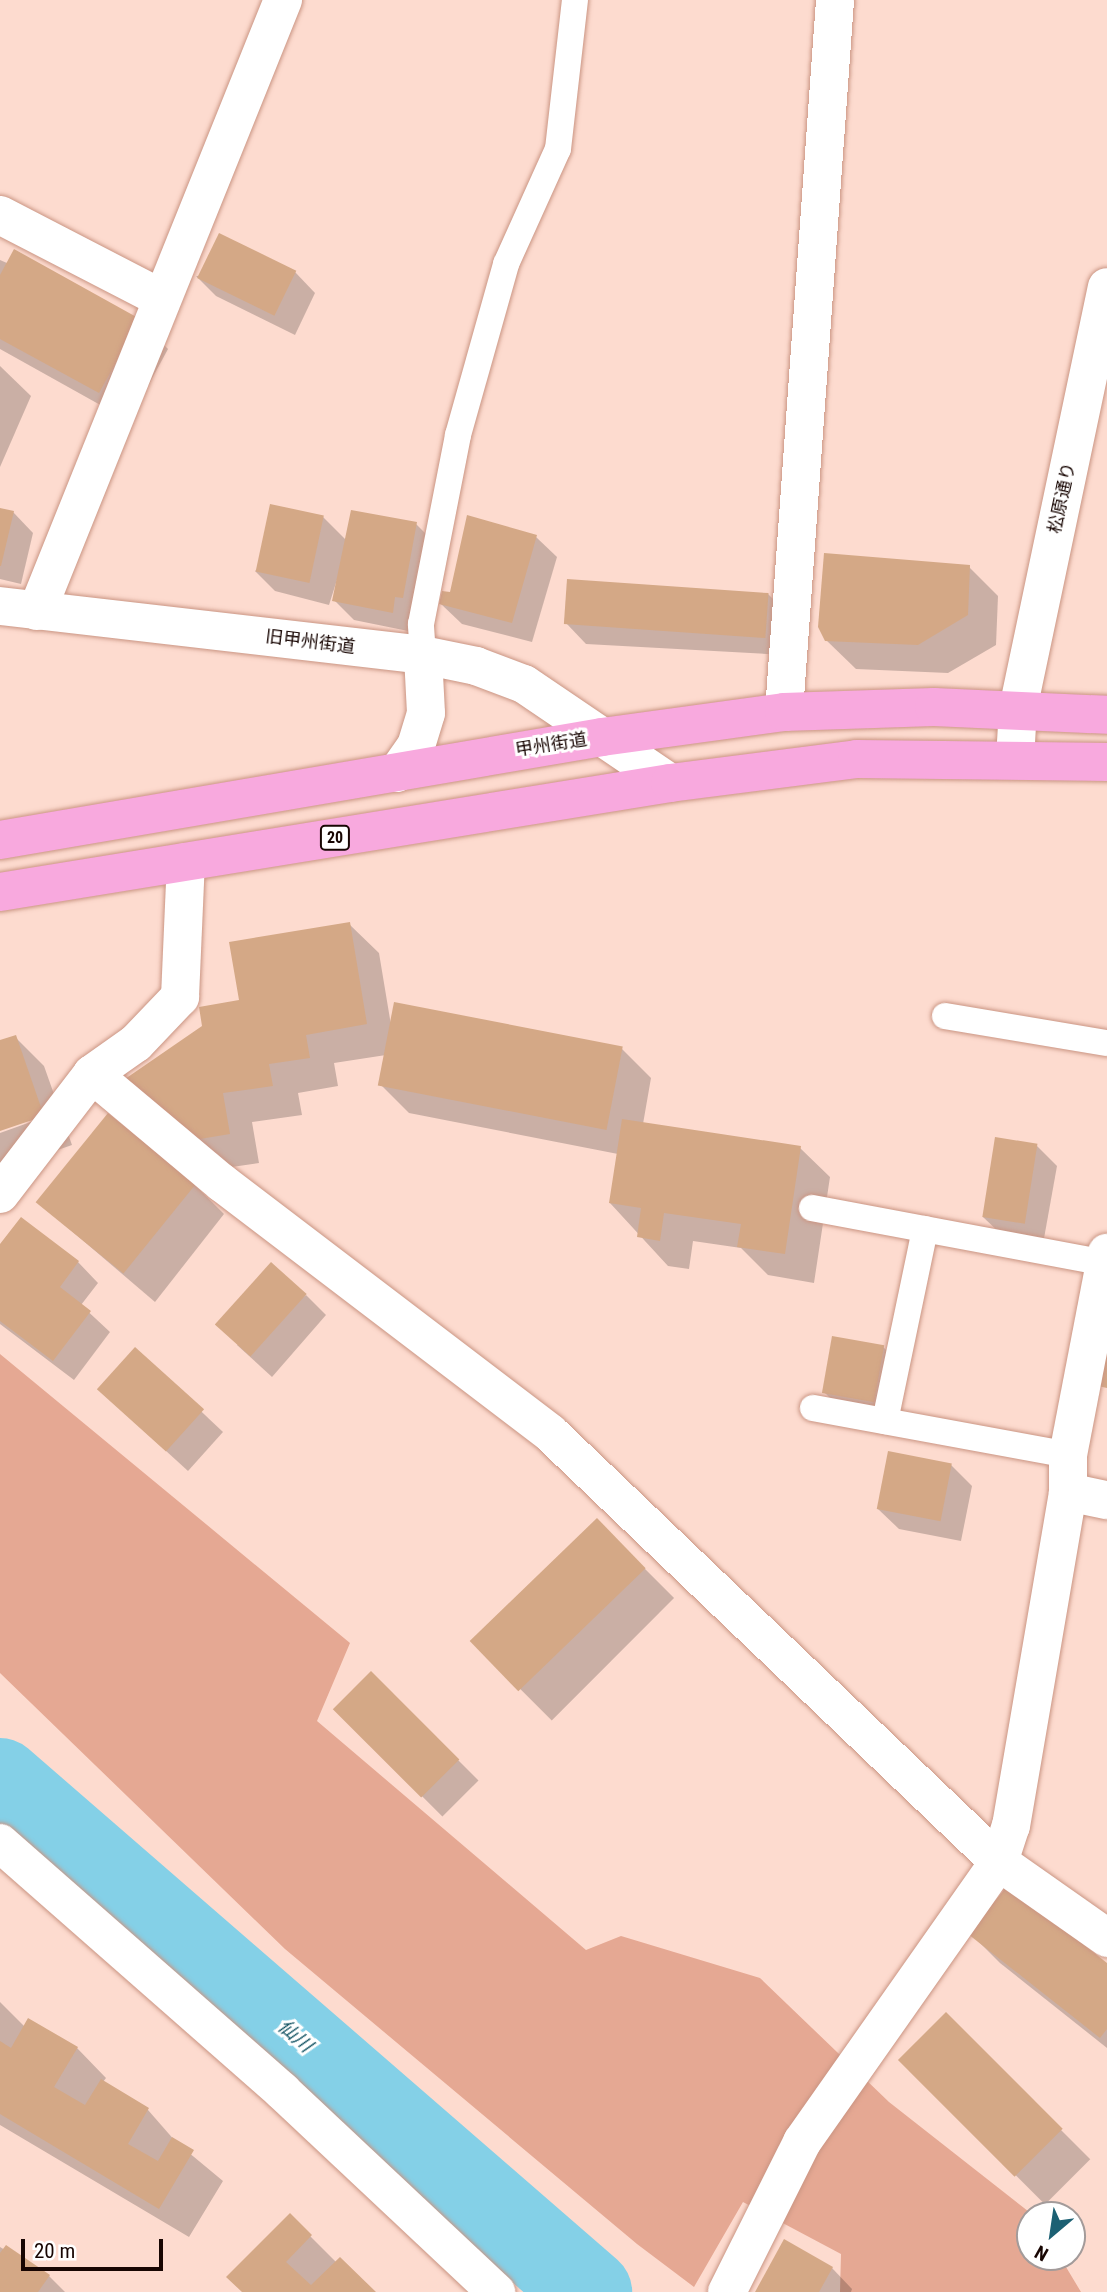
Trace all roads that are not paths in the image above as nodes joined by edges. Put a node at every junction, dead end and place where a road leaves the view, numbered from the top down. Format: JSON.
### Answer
{"nodes":[{"id":1,"x":283,"y":0,"type":"edge"},
{"id":2,"x":575,"y":0,"type":"edge"},
{"id":3,"x":835,"y":0,"type":"edge"},
{"id":4,"x":0,"y":215,"type":"edge"},
{"id":5,"x":1107,"y":287,"type":"edge"},
{"id":6,"x":160,"y":298,"type":"junction"},
{"id":7,"x":0,"y":606,"type":"edge"},
{"id":8,"x":37,"y":611,"type":"junction"},
{"id":9,"x":423,"y":655,"type":"junction"},
{"id":10,"x":1018,"y":709,"type":"junction"},
{"id":11,"x":784,"y":712,"type":"junction"},
{"id":12,"x":1107,"y":715,"type":"edge"},
{"id":13,"x":602,"y":737,"type":"junction"},
{"id":14,"x":1015,"y":759,"type":"junction"},
{"id":15,"x":1107,"y":762,"type":"edge"},
{"id":16,"x":397,"y":774,"type":"junction"},
{"id":17,"x":670,"y":783,"type":"junction"},
{"id":18,"x":0,"y":840,"type":"edge"},
{"id":19,"x":186,"y":862,"type":"junction"},
{"id":20,"x":0,"y":892,"type":"edge"},
{"id":21,"x":945,"y":1016,"type":"dead end"},
{"id":22,"x":1107,"y":1043,"type":"edge"},
{"id":23,"x":92,"y":1074,"type":"junction"},
{"id":24,"x":0,"y":1194,"type":"edge"},
{"id":25,"x":812,"y":1208,"type":"dead end"},
{"id":26,"x":925,"y":1229,"type":"junction"},
{"id":27,"x":1106,"y":1258,"type":"edge"},
{"id":28,"x":813,"y":1408,"type":"dead end"},
{"id":29,"x":885,"y":1421,"type":"junction"},
{"id":30,"x":1068,"y":1474,"type":"junction"},
{"id":31,"x":1107,"y":1500,"type":"edge"},
{"id":32,"x":0,"y":1843,"type":"edge"},
{"id":33,"x":999,"y":1862,"type":"junction"},
{"id":34,"x":1107,"y":1938,"type":"edge"},
{"id":35,"x":496,"y":2292,"type":"edge"},
{"id":36,"x":727,"y":2292,"type":"edge"}],
"edges":[{"from":1,"to":6,"type":"street"},
{"from":2,"to":9,"type":"lane"},
{"from":3,"to":11,"type":"street"},
{"from":4,"to":6,"type":"street"},
{"from":5,"to":10,"type":"street","name":"松原通り"},
{"from":6,"to":8,"type":"street"},
{"from":7,"to":8,"type":"street","name":"旧甲州街道"},
{"from":8,"to":9,"type":"street","name":"旧甲州街道"},
{"from":9,"to":13,"type":"street","name":"旧甲州街道"},
{"from":9,"to":16,"type":"street"},
{"from":10,"to":11,"type":"highway","name":"甲州街道"},
{"from":10,"to":12,"type":"highway","name":"甲州街道"},
{"from":10,"to":14,"type":"street","name":"松原通り"},
{"from":11,"to":13,"type":"highway","name":"甲州街道"},
{"from":13,"to":16,"type":"highway","name":"甲州街道"},
{"from":13,"to":17,"type":"street","name":"旧甲州街道"},
{"from":14,"to":15,"type":"highway","number":"20"},
{"from":14,"to":17,"type":"highway","number":"20"},
{"from":16,"to":18,"type":"highway","name":"甲州街道"},
{"from":17,"to":19,"type":"highway","number":"20"},
{"from":19,"to":20,"type":"highway","number":"20"},
{"from":19,"to":23,"type":"street"},
{"from":21,"to":22,"type":"lane"},
{"from":23,"to":24,"type":"street"},
{"from":23,"to":33,"type":"street"},
{"from":25,"to":26,"type":"lane"},
{"from":26,"to":27,"type":"lane"},
{"from":26,"to":29,"type":"lane"},
{"from":27,"to":30,"type":"street"},
{"from":28,"to":29,"type":"lane"},
{"from":29,"to":30,"type":"lane"},
{"from":30,"to":31,"type":"street"},
{"from":30,"to":33,"type":"street"},
{"from":32,"to":35,"type":"street"},
{"from":33,"to":34,"type":"street"},
{"from":33,"to":36,"type":"street"}]}
